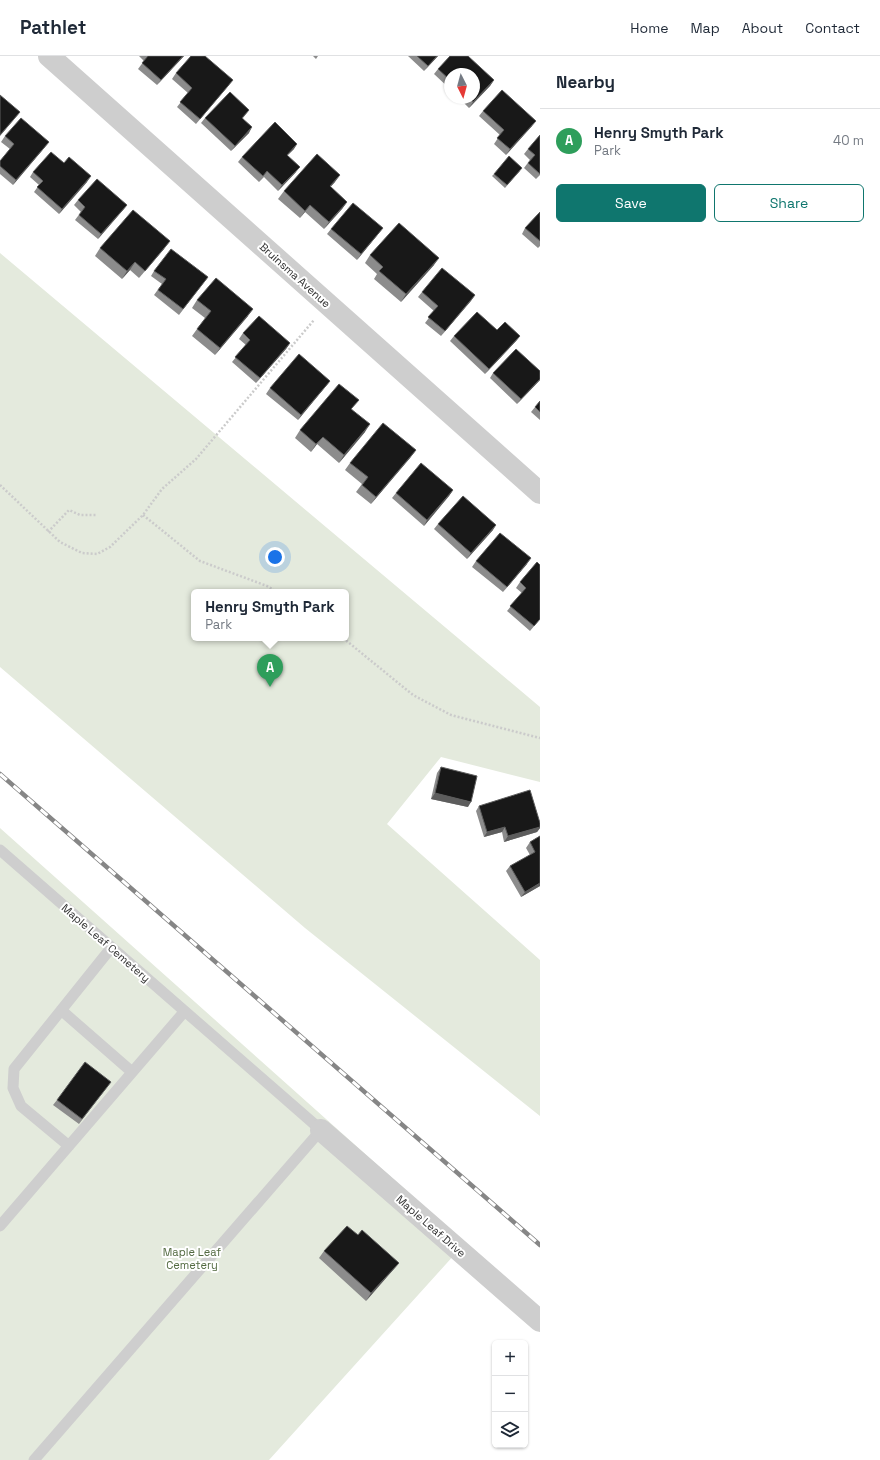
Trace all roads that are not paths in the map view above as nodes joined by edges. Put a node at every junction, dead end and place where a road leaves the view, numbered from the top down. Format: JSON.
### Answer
{"nodes":[{"id":1,"x":49,"y":56,"type":"edge"},
{"id":2,"x":540,"y":493,"type":"edge"},
{"id":3,"x":0,"y":850,"type":"edge"},
{"id":4,"x":111,"y":948,"type":"junction"},
{"id":5,"x":61,"y":1010,"type":"junction"},
{"id":6,"x":184,"y":1012,"type":"junction"},
{"id":7,"x":132,"y":1072,"type":"junction"},
{"id":8,"x":321,"y":1130,"type":"junction"},
{"id":9,"x":69,"y":1146,"type":"junction"},
{"id":10,"x":0,"y":1226,"type":"edge"},
{"id":11,"x":540,"y":1321,"type":"edge"},
{"id":12,"x":34,"y":1460,"type":"edge"}],
"edges":[{"from":1,"to":2,"type":"street","name":"Bruinsma Avenue"},
{"from":3,"to":4,"type":"lane","name":"Maple Leaf Cemetery"},
{"from":4,"to":5,"type":"lane"},
{"from":4,"to":6,"type":"lane","name":"Maple Leaf Cemetery"},
{"from":5,"to":7,"type":"lane"},
{"from":5,"to":9,"type":"lane"},
{"from":6,"to":7,"type":"lane"},
{"from":6,"to":8,"type":"lane","name":"Maple Leaf Cemetery"},
{"from":7,"to":9,"type":"lane"},
{"from":8,"to":11,"type":"street","name":"Maple Leaf Drive"},
{"from":8,"to":12,"type":"lane"},
{"from":9,"to":10,"type":"lane"}]}
